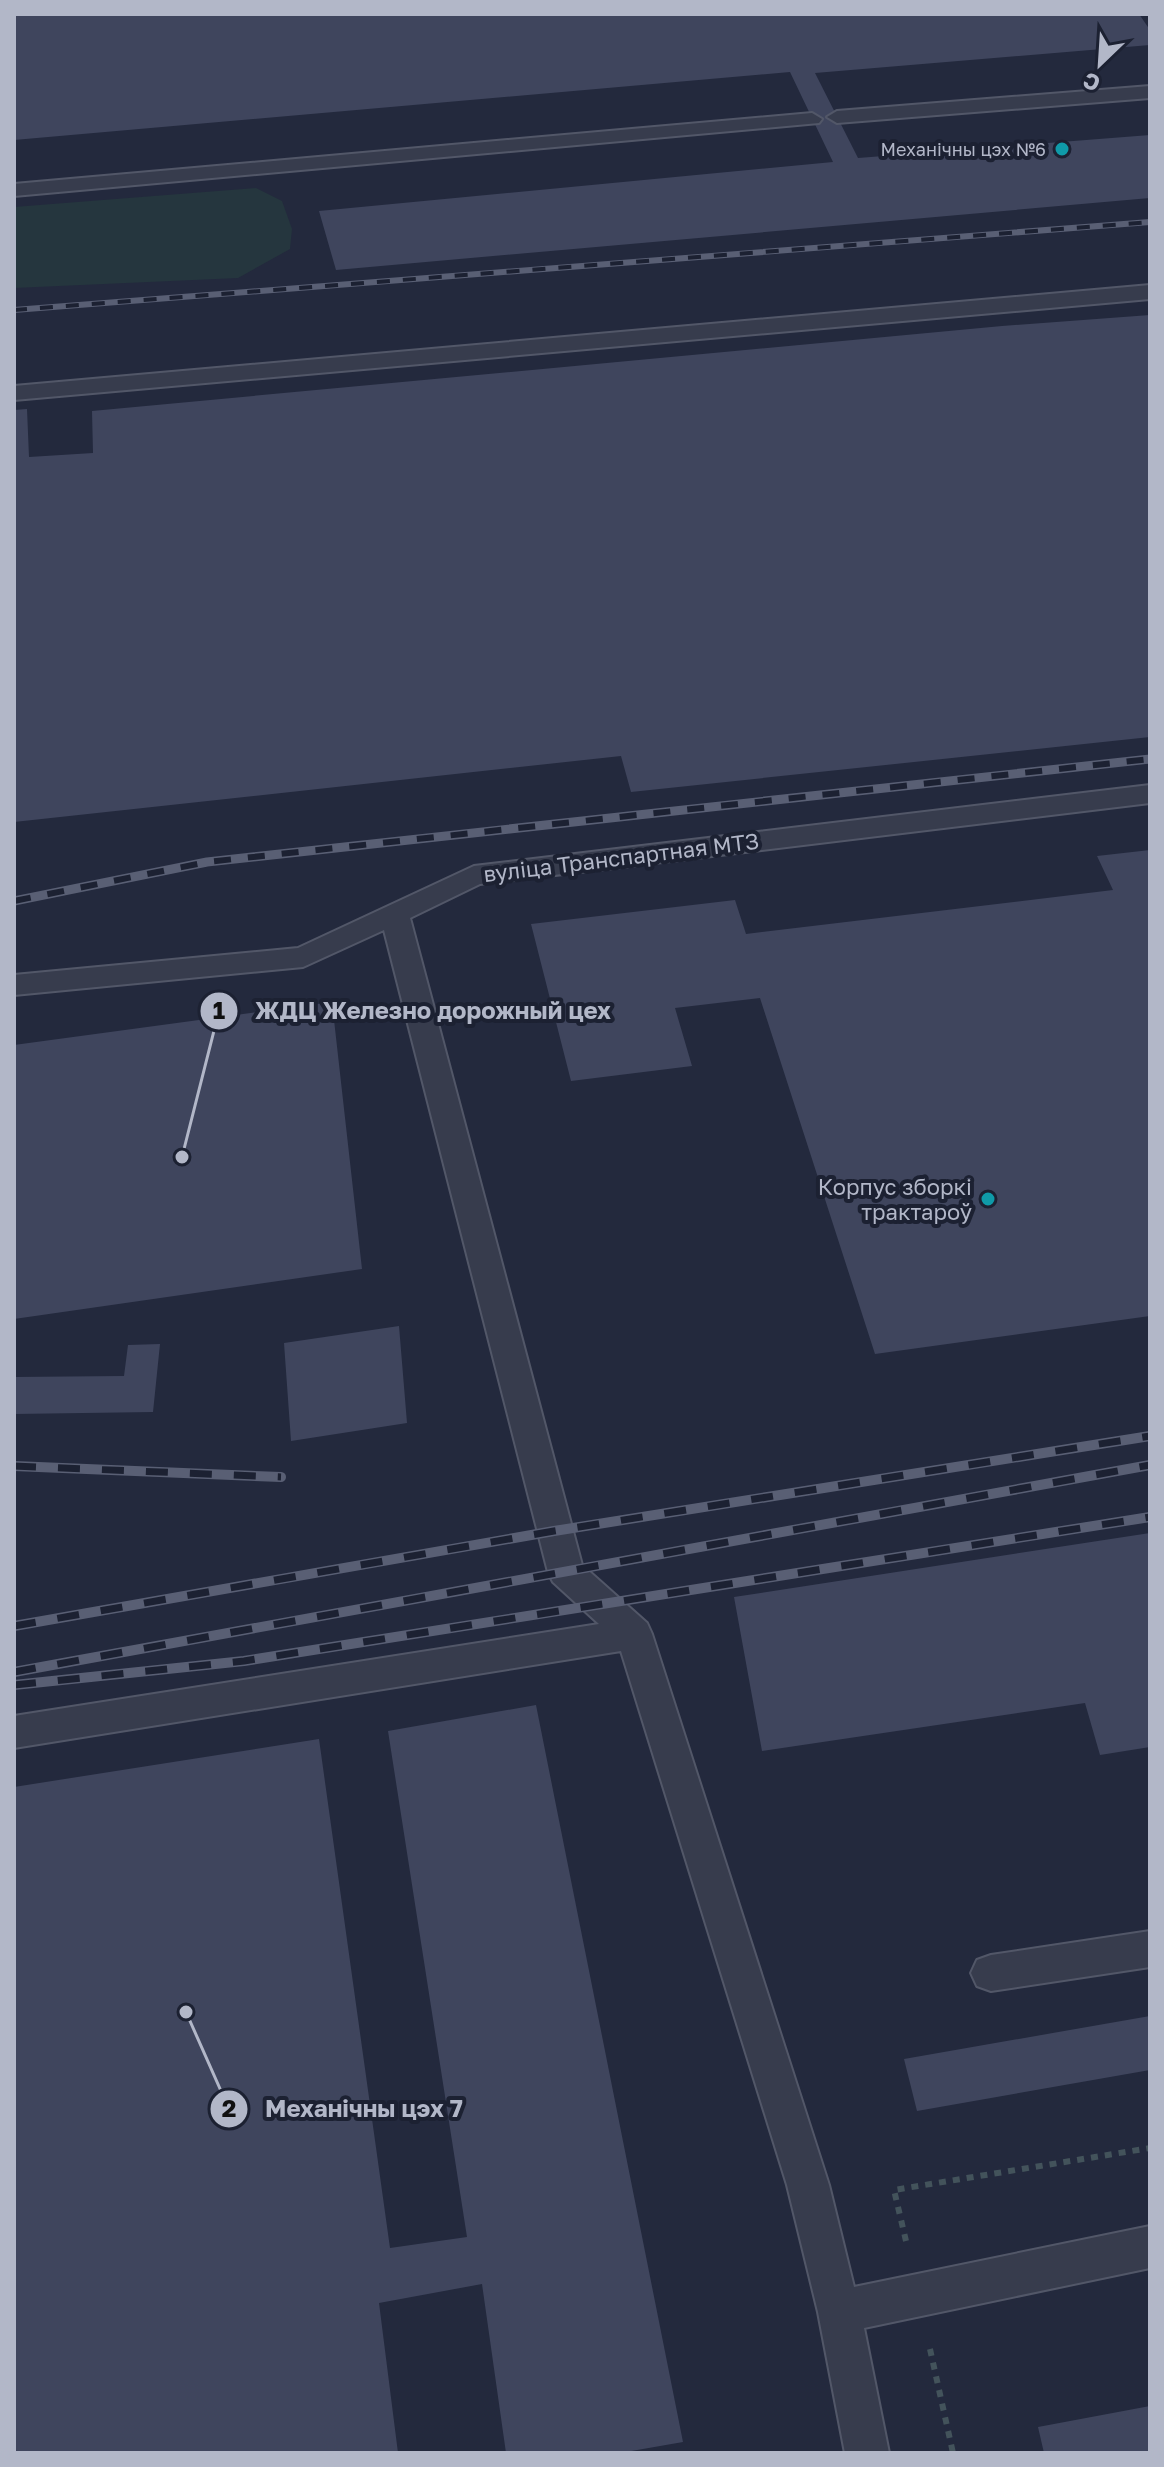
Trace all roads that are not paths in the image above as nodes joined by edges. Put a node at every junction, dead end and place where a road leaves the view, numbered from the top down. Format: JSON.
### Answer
{"nodes":[{"id":1,"x":1150,"y":92,"type":"edge"},
{"id":2,"x":837,"y":117,"type":"dead end"},
{"id":3,"x":812,"y":119,"type":"dead end"},
{"id":4,"x":14,"y":190,"type":"edge"},
{"id":5,"x":1150,"y":292,"type":"edge"},
{"id":6,"x":14,"y":393,"type":"edge"},
{"id":7,"x":1150,"y":794,"type":"edge"},
{"id":8,"x":394,"y":913,"type":"junction"},
{"id":9,"x":14,"y":985,"type":"edge"},
{"id":10,"x":634,"y":1634,"type":"junction"},
{"id":11,"x":14,"y":1732,"type":"edge"},
{"id":12,"x":1150,"y":1949,"type":"edge"},
{"id":13,"x":991,"y":1973,"type":"dead end"},
{"id":14,"x":1150,"y":2247,"type":"edge"},
{"id":15,"x":839,"y":2312,"type":"junction"},
{"id":16,"x":867,"y":2453,"type":"edge"}],
"edges":[{"from":1,"to":2,"type":"lane"},
{"from":3,"to":4,"type":"lane"},
{"from":5,"to":6,"type":"lane"},
{"from":7,"to":8,"type":"lane","name":"вуліца Транспартная МТЗ"},
{"from":8,"to":9,"type":"lane","name":"вуліца Транспартная МТЗ"},
{"from":8,"to":10,"type":"lane"},
{"from":10,"to":11,"type":"lane"},
{"from":10,"to":15,"type":"lane"},
{"from":12,"to":13,"type":"lane"},
{"from":14,"to":15,"type":"lane"},
{"from":15,"to":16,"type":"lane"}]}
